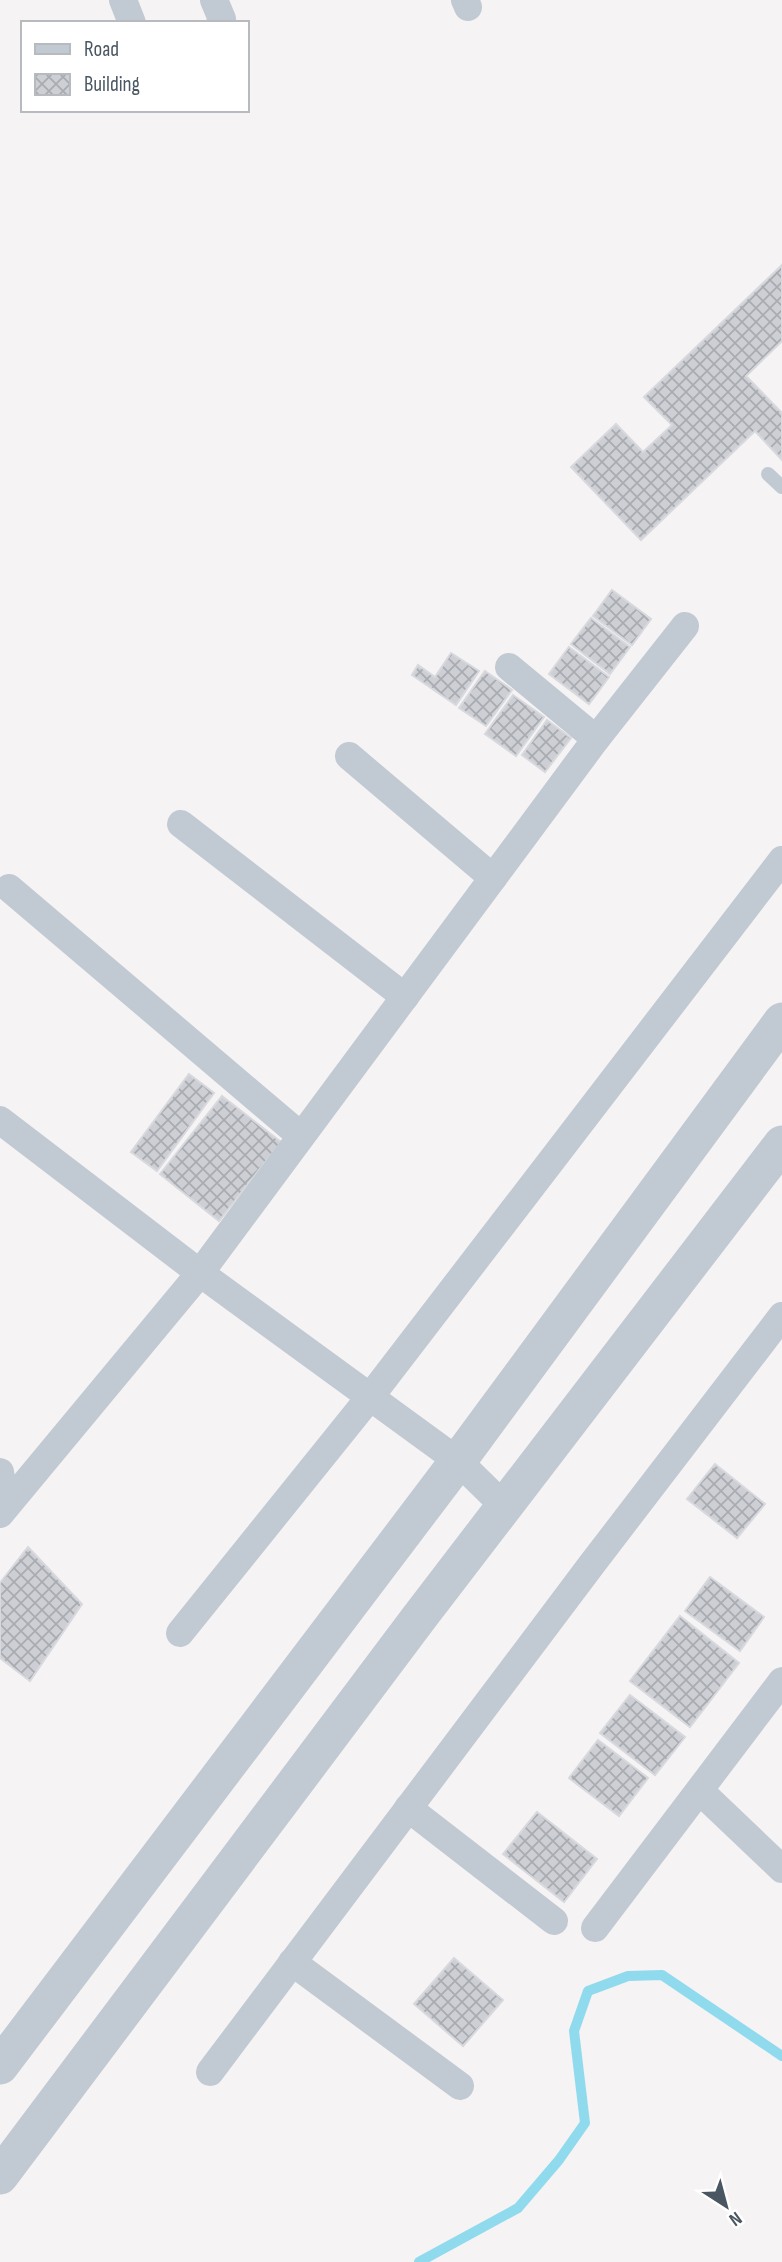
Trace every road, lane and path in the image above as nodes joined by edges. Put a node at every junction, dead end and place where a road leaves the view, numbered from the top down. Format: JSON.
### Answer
{"nodes":[{"id":1,"x":123,"y":0,"type":"edge"},
{"id":2,"x":214,"y":0,"type":"edge"},
{"id":3,"x":131,"y":21,"type":"edge"},
{"id":4,"x":221,"y":21,"type":"edge"},
{"id":5,"x":768,"y":474,"type":"dead end"},
{"id":6,"x":782,"y":487,"type":"edge"},
{"id":7,"x":685,"y":626,"type":"dead end"},
{"id":8,"x":509,"y":667,"type":"dead end"},
{"id":9,"x":596,"y":739,"type":"junction"},
{"id":10,"x":349,"y":756,"type":"dead end"},
{"id":11,"x":181,"y":824,"type":"dead end"},
{"id":12,"x":782,"y":860,"type":"edge"},
{"id":13,"x":493,"y":877,"type":"junction"},
{"id":14,"x":9,"y":888,"type":"dead end"},
{"id":15,"x":405,"y":997,"type":"junction"},
{"id":16,"x":782,"y":1021,"type":"edge"},
{"id":17,"x":0,"y":1120,"type":"edge"},
{"id":18,"x":301,"y":1136,"type":"junction"},
{"id":19,"x":782,"y":1144,"type":"edge"},
{"id":20,"x":200,"y":1273,"type":"junction"},
{"id":21,"x":782,"y":1316,"type":"edge"},
{"id":22,"x":370,"y":1397,"type":"junction"},
{"id":23,"x":458,"y":1461,"type":"junction"},
{"id":24,"x":0,"y":1472,"type":"edge"},
{"id":25,"x":505,"y":1507,"type":"junction"},
{"id":26,"x":3,"y":1510,"type":"edge"},
{"id":27,"x":180,"y":1633,"type":"dead end"},
{"id":28,"x":782,"y":1681,"type":"edge"},
{"id":29,"x":773,"y":1714,"type":"edge"},
{"id":30,"x":699,"y":1791,"type":"junction"},
{"id":31,"x":408,"y":1808,"type":"junction"},
{"id":32,"x":782,"y":1869,"type":"edge"},
{"id":33,"x":554,"y":1921,"type":"dead end"},
{"id":34,"x":595,"y":1928,"type":"dead end"},
{"id":35,"x":292,"y":1962,"type":"junction"},
{"id":36,"x":0,"y":2066,"type":"edge"},
{"id":37,"x":210,"y":2072,"type":"dead end"},
{"id":38,"x":460,"y":2085,"type":"dead end"},
{"id":39,"x":0,"y":2176,"type":"edge"}],
"edges":[{"from":1,"to":3,"type":"street"},
{"from":2,"to":4,"type":"street"},
{"from":5,"to":6,"type":"lane"},
{"from":7,"to":9,"type":"street"},
{"from":8,"to":9,"type":"street"},
{"from":9,"to":13,"type":"street"},
{"from":10,"to":13,"type":"street"},
{"from":11,"to":15,"type":"street"},
{"from":12,"to":22,"type":"street"},
{"from":13,"to":15,"type":"street"},
{"from":14,"to":18,"type":"street"},
{"from":15,"to":18,"type":"street"},
{"from":16,"to":23,"type":"street"},
{"from":17,"to":20,"type":"street"},
{"from":18,"to":20,"type":"street"},
{"from":19,"to":25,"type":"street"},
{"from":20,"to":22,"type":"street"},
{"from":20,"to":26,"type":"street"},
{"from":21,"to":31,"type":"street"},
{"from":22,"to":23,"type":"street"},
{"from":22,"to":27,"type":"street"},
{"from":23,"to":25,"type":"street"},
{"from":23,"to":36,"type":"street"},
{"from":24,"to":26,"type":"street"},
{"from":25,"to":39,"type":"street"},
{"from":28,"to":29,"type":"street"},
{"from":29,"to":30,"type":"street"},
{"from":30,"to":32,"type":"street"},
{"from":30,"to":34,"type":"street"},
{"from":31,"to":33,"type":"street"},
{"from":31,"to":35,"type":"street"},
{"from":35,"to":37,"type":"street"},
{"from":35,"to":38,"type":"street"}]}
